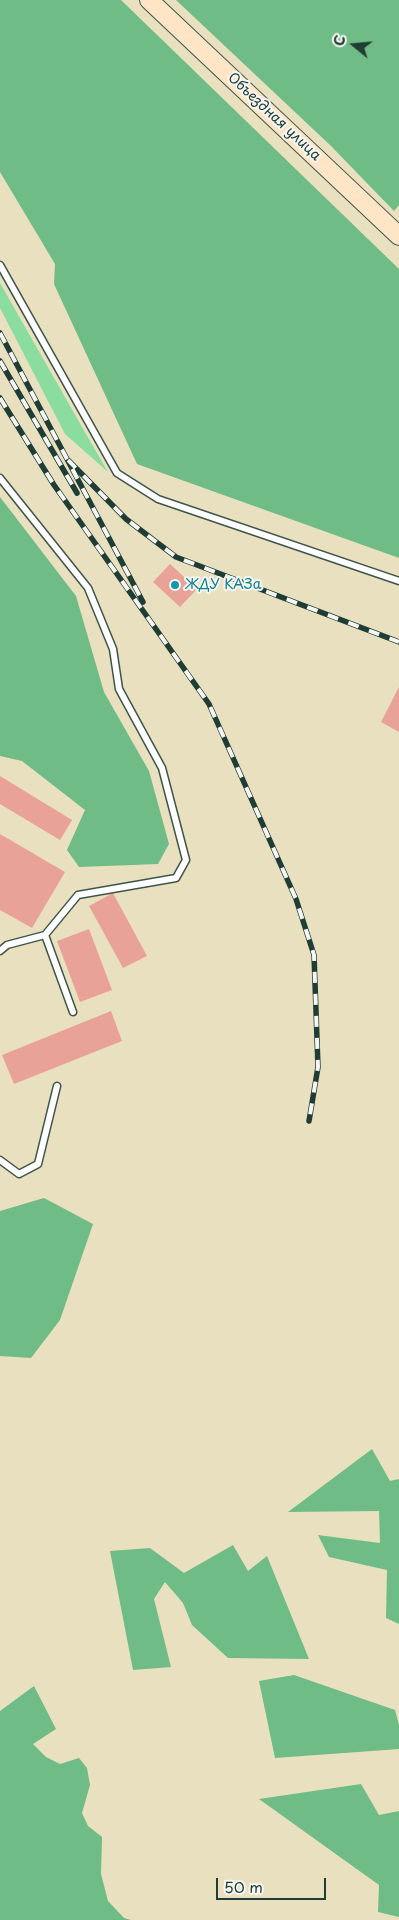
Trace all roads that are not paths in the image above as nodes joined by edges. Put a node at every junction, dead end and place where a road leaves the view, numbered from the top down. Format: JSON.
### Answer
{"nodes":[{"id":1,"x":149,"y":0,"type":"edge"},
{"id":2,"x":399,"y":236,"type":"edge"},
{"id":3,"x":0,"y":265,"type":"edge"},
{"id":4,"x":0,"y":478,"type":"edge"},
{"id":5,"x":399,"y":581,"type":"edge"},
{"id":6,"x":45,"y":935,"type":"junction"},
{"id":7,"x":0,"y":951,"type":"edge"},
{"id":8,"x":72,"y":1012,"type":"dead end"},
{"id":9,"x":57,"y":1086,"type":"dead end"},
{"id":10,"x":0,"y":1160,"type":"edge"}],
"edges":[{"from":1,"to":2,"type":"main road","name":"Объездная улица"},
{"from":3,"to":5,"type":"lane"},
{"from":4,"to":6,"type":"lane"},
{"from":6,"to":7,"type":"lane"},
{"from":6,"to":8,"type":"lane"},
{"from":9,"to":10,"type":"lane"}]}
